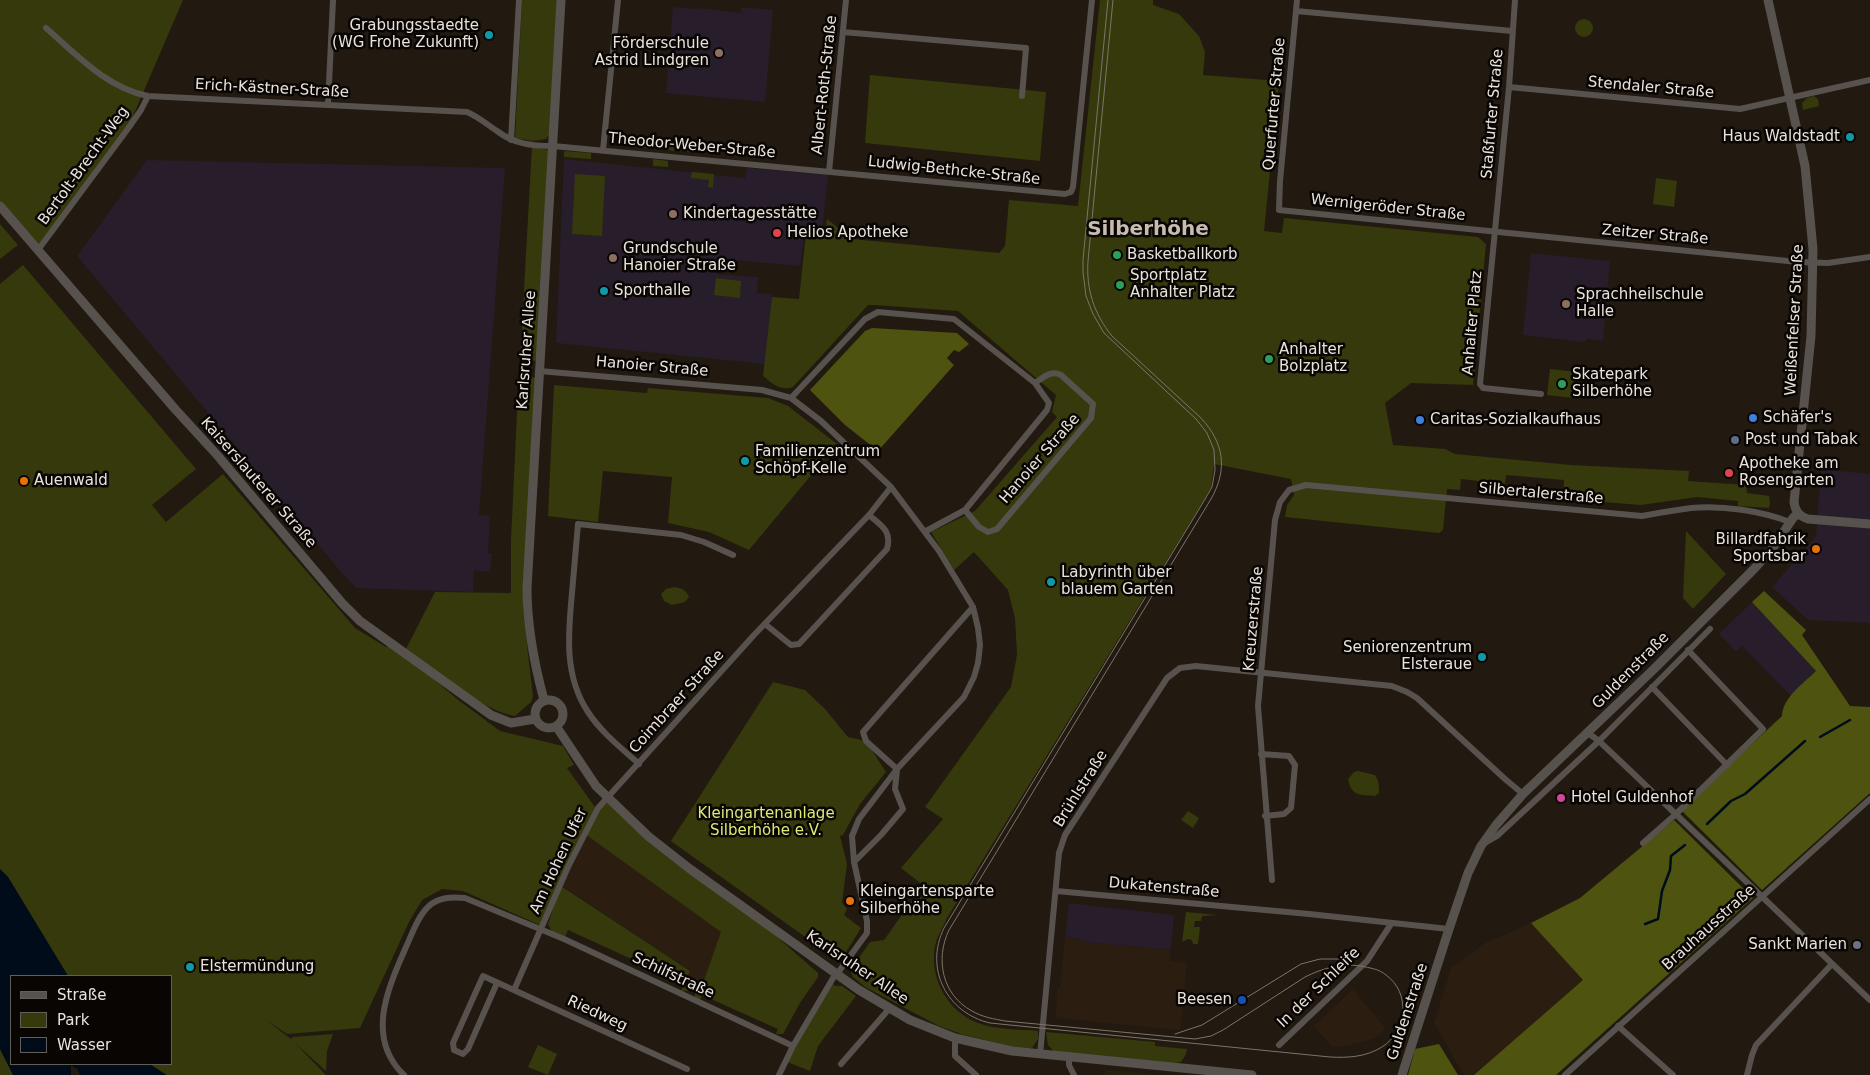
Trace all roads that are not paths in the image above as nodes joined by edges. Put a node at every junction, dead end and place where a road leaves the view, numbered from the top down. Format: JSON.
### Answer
{"nodes":[{"id":1,"x":334,"y":0,"type":"edge"},
{"id":2,"x":519,"y":0,"type":"edge"},
{"id":3,"x":561,"y":0,"type":"edge"},
{"id":4,"x":618,"y":0,"type":"edge"},
{"id":5,"x":846,"y":0,"type":"edge"},
{"id":6,"x":1092,"y":0,"type":"edge"},
{"id":7,"x":1297,"y":0,"type":"edge"},
{"id":8,"x":1516,"y":0,"type":"edge"},
{"id":9,"x":1768,"y":0,"type":"edge"},
{"id":10,"x":1296,"y":11,"type":"junction"},
{"id":11,"x":46,"y":28,"type":"dead end"},
{"id":12,"x":1512,"y":31,"type":"junction"},
{"id":13,"x":843,"y":32,"type":"junction"},
{"id":14,"x":1870,"y":80,"type":"edge"},
{"id":15,"x":1509,"y":87,"type":"junction"},
{"id":16,"x":148,"y":96,"type":"junction"},
{"id":17,"x":1022,"y":96,"type":"dead end"},
{"id":18,"x":1790,"y":98,"type":"junction"},
{"id":19,"x":328,"y":104,"type":"junction"},
{"id":20,"x":511,"y":140,"type":"junction"},
{"id":21,"x":553,"y":146,"type":"junction"},
{"id":22,"x":603,"y":150,"type":"junction"},
{"id":23,"x":829,"y":172,"type":"junction"},
{"id":24,"x":0,"y":206,"type":"edge"},
{"id":25,"x":1279,"y":210,"type":"joint"},
{"id":26,"x":1494,"y":231,"type":"junction"},
{"id":27,"x":38,"y":250,"type":"junction"},
{"id":28,"x":1870,"y":257,"type":"edge"},
{"id":29,"x":1814,"y":263,"type":"junction"},
{"id":30,"x":539,"y":371,"type":"junction"},
{"id":31,"x":1035,"y":383,"type":"junction"},
{"id":32,"x":1541,"y":394,"type":"dead end"},
{"id":33,"x":790,"y":398,"type":"junction"},
{"id":34,"x":892,"y":487,"type":"junction"},
{"id":35,"x":1289,"y":490,"type":"joint"},
{"id":36,"x":964,"y":510,"type":"junction"},
{"id":37,"x":1798,"y":513,"type":"junction"},
{"id":38,"x":869,"y":515,"type":"junction"},
{"id":39,"x":1790,"y":522,"type":"junction"},
{"id":40,"x":1870,"y":524,"type":"edge"},
{"id":41,"x":926,"y":531,"type":"junction"},
{"id":42,"x":732,"y":555,"type":"dead end"},
{"id":43,"x":973,"y":607,"type":"junction"},
{"id":44,"x":765,"y":624,"type":"junction"},
{"id":45,"x":1710,"y":629,"type":"dead end"},
{"id":46,"x":1688,"y":650,"type":"junction"},
{"id":47,"x":1262,"y":673,"type":"junction"},
{"id":48,"x":1652,"y":687,"type":"junction"},
{"id":49,"x":544,"y":700,"type":"junction"},
{"id":50,"x":535,"y":719,"type":"junction"},
{"id":51,"x":556,"y":726,"type":"junction"},
{"id":52,"x":1588,"y":733,"type":"junction"},
{"id":53,"x":1599,"y":741,"type":"junction"},
{"id":54,"x":1261,"y":754,"type":"junction"},
{"id":55,"x":639,"y":764,"type":"junction"},
{"id":56,"x":1727,"y":765,"type":"junction"},
{"id":57,"x":897,"y":769,"type":"junction"},
{"id":58,"x":1523,"y":794,"type":"junction"},
{"id":59,"x":607,"y":798,"type":"junction"},
{"id":60,"x":1870,"y":799,"type":"edge"},
{"id":61,"x":1676,"y":814,"type":"junction"},
{"id":62,"x":1266,"y":816,"type":"junction"},
{"id":63,"x":1643,"y":843,"type":"dead end"},
{"id":64,"x":1481,"y":846,"type":"junction"},
{"id":65,"x":854,"y":862,"type":"junction"},
{"id":66,"x":1272,"y":880,"type":"dead end"},
{"id":67,"x":1056,"y":891,"type":"junction"},
{"id":68,"x":1763,"y":897,"type":"junction"},
{"id":69,"x":1391,"y":924,"type":"junction"},
{"id":70,"x":1449,"y":929,"type":"junction"},
{"id":71,"x":541,"y":931,"type":"junction"},
{"id":72,"x":1832,"y":964,"type":"junction"},
{"id":73,"x":837,"y":974,"type":"junction"},
{"id":74,"x":497,"y":982,"type":"junction"},
{"id":75,"x":514,"y":990,"type":"junction"},
{"id":76,"x":1870,"y":1000,"type":"edge"},
{"id":77,"x":889,"y":1009,"type":"junction"},
{"id":78,"x":1618,"y":1026,"type":"junction"},
{"id":79,"x":955,"y":1038,"type":"junction"},
{"id":80,"x":1279,"y":1045,"type":"dead end"},
{"id":81,"x":793,"y":1046,"type":"junction"},
{"id":82,"x":1040,"y":1054,"type":"junction"},
{"id":83,"x":1069,"y":1058,"type":"junction"},
{"id":84,"x":841,"y":1064,"type":"dead end"},
{"id":85,"x":687,"y":1069,"type":"dead end"},
{"id":86,"x":404,"y":1075,"type":"edge"},
{"id":87,"x":780,"y":1075,"type":"edge"},
{"id":88,"x":976,"y":1075,"type":"edge"},
{"id":89,"x":1074,"y":1075,"type":"edge"},
{"id":90,"x":1252,"y":1075,"type":"edge"},
{"id":91,"x":1402,"y":1075,"type":"edge"},
{"id":92,"x":1565,"y":1075,"type":"edge"},
{"id":93,"x":1673,"y":1075,"type":"edge"},
{"id":94,"x":1747,"y":1075,"type":"edge"}],
"edges":[{"from":1,"to":19,"type":"street"},
{"from":2,"to":20,"type":"street"},
{"from":3,"to":21,"type":"street","name":"Karlsruher Allee"},
{"from":4,"to":22,"type":"street"},
{"from":5,"to":13,"type":"street","name":"Albert-Roth-Straße"},
{"from":6,"to":23,"type":"street","name":"Ludwig-Bethcke-Straße"},
{"from":7,"to":10,"type":"street","name":"Querfurter Straße"},
{"from":8,"to":12,"type":"street","name":"Staßfurter Straße"},
{"from":9,"to":18,"type":"street","name":"Weißenfelser Straße"},
{"from":10,"to":12,"type":"street"},
{"from":10,"to":25,"type":"street","name":"Querfurter Straße"},
{"from":11,"to":16,"type":"street","name":"Erich-Kästner-Straße"},
{"from":12,"to":15,"type":"street","name":"Staßfurter Straße"},
{"from":13,"to":17,"type":"street"},
{"from":13,"to":23,"type":"street","name":"Albert-Roth-Straße"},
{"from":14,"to":18,"type":"street"},
{"from":15,"to":18,"type":"street","name":"Stendaler Straße"},
{"from":15,"to":26,"type":"street","name":"Staßfurter Straße"},
{"from":16,"to":19,"type":"street","name":"Erich-Kästner-Straße"},
{"from":16,"to":27,"type":"street","name":"Bertolt-Brecht-Weg"},
{"from":18,"to":29,"type":"street","name":"Weißenfelser Straße"},
{"from":19,"to":20,"type":"street","name":"Erich-Kästner-Straße"},
{"from":20,"to":21,"type":"street","name":"Erich-Kästner-Straße"},
{"from":21,"to":22,"type":"street","name":"Theodor-Weber-Straße"},
{"from":21,"to":30,"type":"street","name":"Karlsruher Allee"},
{"from":22,"to":23,"type":"street","name":"Theodor-Weber-Straße"},
{"from":24,"to":27,"type":"street","name":"Kaiserslauterer Straße"},
{"from":25,"to":26,"type":"street","name":"Wernigeröder Straße"},
{"from":26,"to":29,"type":"street","name":"Zeitzer Straße"},
{"from":26,"to":32,"type":"street","name":"Anhalter Platz"},
{"from":27,"to":50,"type":"street","name":"Kaiserslauterer Straße"},
{"from":28,"to":29,"type":"street","name":"Zeitzer Straße"},
{"from":29,"to":37,"type":"street","name":"Weißenfelser Straße"},
{"from":30,"to":33,"type":"street","name":"Hanoier Straße"},
{"from":30,"to":49,"type":"street","name":"Karlsruher Allee"},
{"from":31,"to":33,"type":"street","name":"Hanoier Straße"},
{"from":31,"to":36,"type":"street","name":"Hanoier Straße"},
{"from":31,"to":36,"type":"street","name":"Hanoier Straße"},
{"from":33,"to":34,"type":"street","name":"Hanoier Straße"},
{"from":34,"to":38,"type":"street","name":"Coimbraer Straße"},
{"from":34,"to":41,"type":"street","name":"Hanoier Straße"},
{"from":35,"to":39,"type":"street","name":"Silbertalerstraße"},
{"from":35,"to":47,"type":"street","name":"Kreuzerstraße"},
{"from":36,"to":41,"type":"street","name":"Hanoier Straße"},
{"from":37,"to":39,"type":"street","name":"Guldenstraße"},
{"from":37,"to":40,"type":"street"},
{"from":38,"to":44,"type":"street","name":"Coimbraer Straße"},
{"from":38,"to":44,"type":"street"},
{"from":39,"to":52,"type":"street","name":"Guldenstraße"},
{"from":41,"to":43,"type":"street","name":"Hanoier Straße"},
{"from":42,"to":55,"type":"street"},
{"from":43,"to":57,"type":"street","name":"Hanoier Straße"},
{"from":43,"to":57,"type":"street"},
{"from":44,"to":55,"type":"street","name":"Coimbraer Straße"},
{"from":45,"to":46,"type":"street","name":"Guldenstraße"},
{"from":46,"to":48,"type":"street","name":"Guldenstraße"},
{"from":46,"to":56,"type":"street"},
{"from":47,"to":54,"type":"street","name":"Kreuzerstraße"},
{"from":47,"to":58,"type":"street","name":"Brühlstraße"},
{"from":47,"to":67,"type":"street","name":"Brühlstraße"},
{"from":48,"to":53,"type":"street","name":"Guldenstraße"},
{"from":48,"to":56,"type":"street"},
{"from":49,"to":50,"type":"street"},
{"from":49,"to":51,"type":"street"},
{"from":50,"to":51,"type":"street"},
{"from":51,"to":59,"type":"street","name":"Karlsruher Allee"},
{"from":52,"to":53,"type":"street"},
{"from":52,"to":58,"type":"street","name":"Guldenstraße"},
{"from":53,"to":61,"type":"street"},
{"from":53,"to":64,"type":"street","name":"Guldenstraße"},
{"from":54,"to":62,"type":"street","name":"Kreuzerstraße"},
{"from":54,"to":62,"type":"street"},
{"from":55,"to":59,"type":"street","name":"Coimbraer Straße"},
{"from":56,"to":61,"type":"street"},
{"from":57,"to":65,"type":"street","name":"Hanoier Straße"},
{"from":57,"to":65,"type":"street"},
{"from":58,"to":64,"type":"street","name":"Guldenstraße"},
{"from":59,"to":71,"type":"street","name":"Am Hohen Ufer"},
{"from":59,"to":73,"type":"street","name":"Karlsruher Allee"},
{"from":60,"to":68,"type":"street","name":"Brauhausstraße"},
{"from":61,"to":63,"type":"street"},
{"from":61,"to":68,"type":"street"},
{"from":62,"to":66,"type":"street","name":"Kreuzerstraße"},
{"from":64,"to":70,"type":"street","name":"Guldenstraße"},
{"from":65,"to":73,"type":"street","name":"Hanoier Straße"},
{"from":67,"to":69,"type":"street","name":"Dukatenstraße"},
{"from":67,"to":82,"type":"street","name":"Brühlstraße"},
{"from":68,"to":72,"type":"street"},
{"from":68,"to":78,"type":"street","name":"Brauhausstraße"},
{"from":69,"to":70,"type":"street"},
{"from":69,"to":80,"type":"street","name":"In der Schleife"},
{"from":70,"to":91,"type":"street","name":"Guldenstraße"},
{"from":71,"to":75,"type":"street"},
{"from":71,"to":81,"type":"street","name":"Schilfstraße"},
{"from":71,"to":86,"type":"street","name":"Am Hohen Ufer"},
{"from":72,"to":76,"type":"street"},
{"from":72,"to":94,"type":"street"},
{"from":73,"to":77,"type":"street","name":"Karlsruher Allee"},
{"from":73,"to":81,"type":"street"},
{"from":74,"to":74,"type":"street"},
{"from":74,"to":75,"type":"street","name":"Riedweg"},
{"from":75,"to":85,"type":"street","name":"Riedweg"},
{"from":77,"to":79,"type":"street","name":"Karlsruher Allee"},
{"from":77,"to":84,"type":"street"},
{"from":78,"to":92,"type":"street","name":"Brauhausstraße"},
{"from":78,"to":93,"type":"street"},
{"from":79,"to":82,"type":"street","name":"Karlsruher Allee"},
{"from":79,"to":88,"type":"street"},
{"from":81,"to":87,"type":"street"},
{"from":82,"to":83,"type":"street","name":"Karlsruher Allee"},
{"from":83,"to":89,"type":"street"},
{"from":83,"to":90,"type":"street","name":"Karlsruher Allee"}]}
